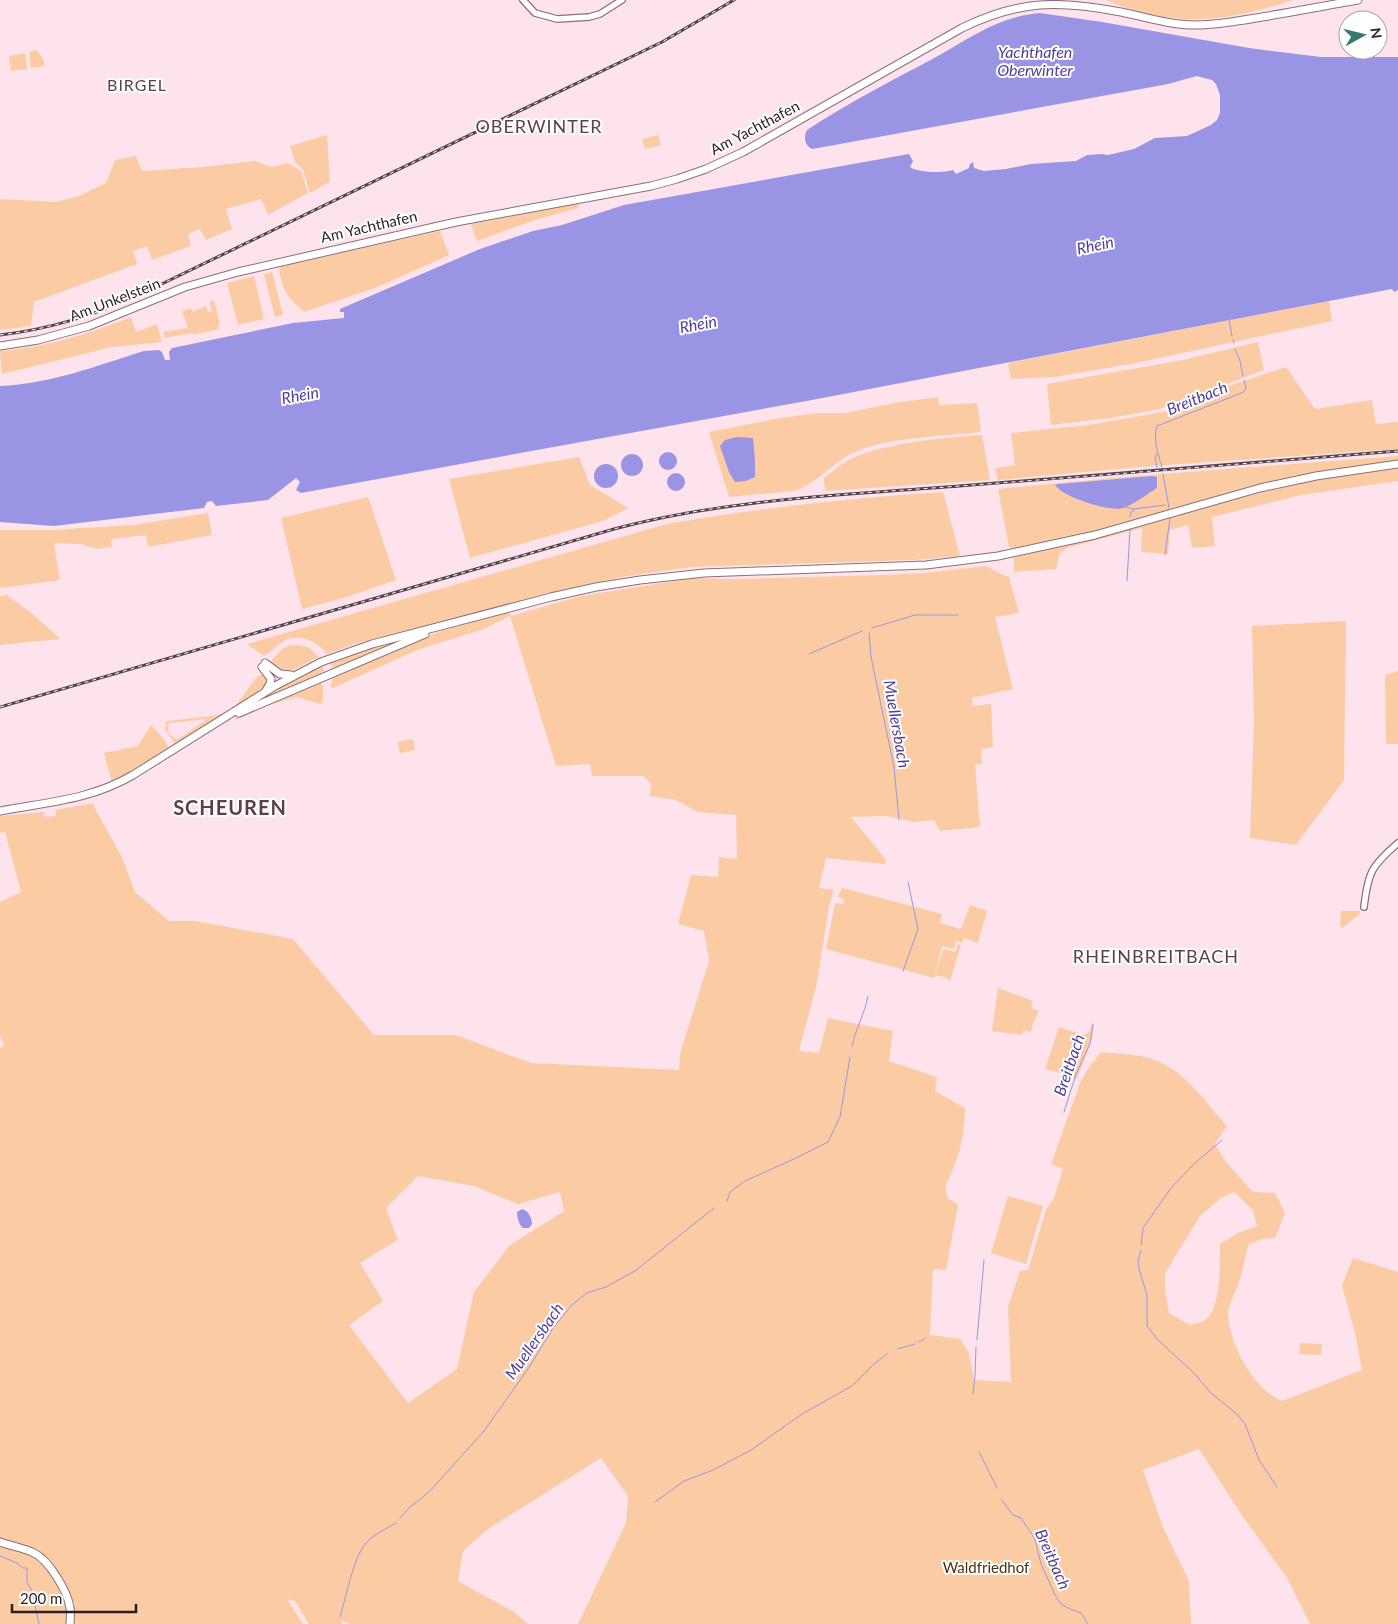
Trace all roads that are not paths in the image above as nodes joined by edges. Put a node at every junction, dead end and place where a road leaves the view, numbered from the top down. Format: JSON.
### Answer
{"nodes":[{"id":1,"x":523,"y":0,"type":"edge"},
{"id":2,"x":622,"y":0,"type":"edge"},
{"id":3,"x":1358,"y":0,"type":"edge"},
{"id":4,"x":1064,"y":2,"type":"edge"},
{"id":5,"x":238,"y":272,"type":"joint"},
{"id":6,"x":0,"y":346,"type":"edge"},
{"id":7,"x":1398,"y":464,"type":"edge"},
{"id":8,"x":436,"y":627,"type":"junction"},
{"id":9,"x":294,"y":675,"type":"junction"},
{"id":10,"x":265,"y":692,"type":"junction"},
{"id":11,"x":228,"y":716,"type":"junction"},
{"id":12,"x":0,"y":811,"type":"edge"},
{"id":13,"x":1398,"y":843,"type":"edge"},
{"id":14,"x":1364,"y":907,"type":"dead end"},
{"id":15,"x":0,"y":1542,"type":"edge"},
{"id":16,"x":70,"y":1624,"type":"edge"}],
"edges":[{"from":1,"to":2,"type":"street"},
{"from":3,"to":4,"type":"main road","name":"Am Yachthafen"},
{"from":4,"to":5,"type":"main road","name":"Am Yachthafen"},
{"from":5,"to":6,"type":"main road","name":"Am Unkelstein"},
{"from":7,"to":8,"type":"main road"},
{"from":8,"to":9,"type":"main road"},
{"from":8,"to":11,"type":"main road"},
{"from":9,"to":10,"type":"main road"},
{"from":9,"to":10,"type":"main road"},
{"from":10,"to":11,"type":"main road"},
{"from":11,"to":12,"type":"main road"},
{"from":13,"to":14,"type":"street"},
{"from":15,"to":16,"type":"main road"}]}
